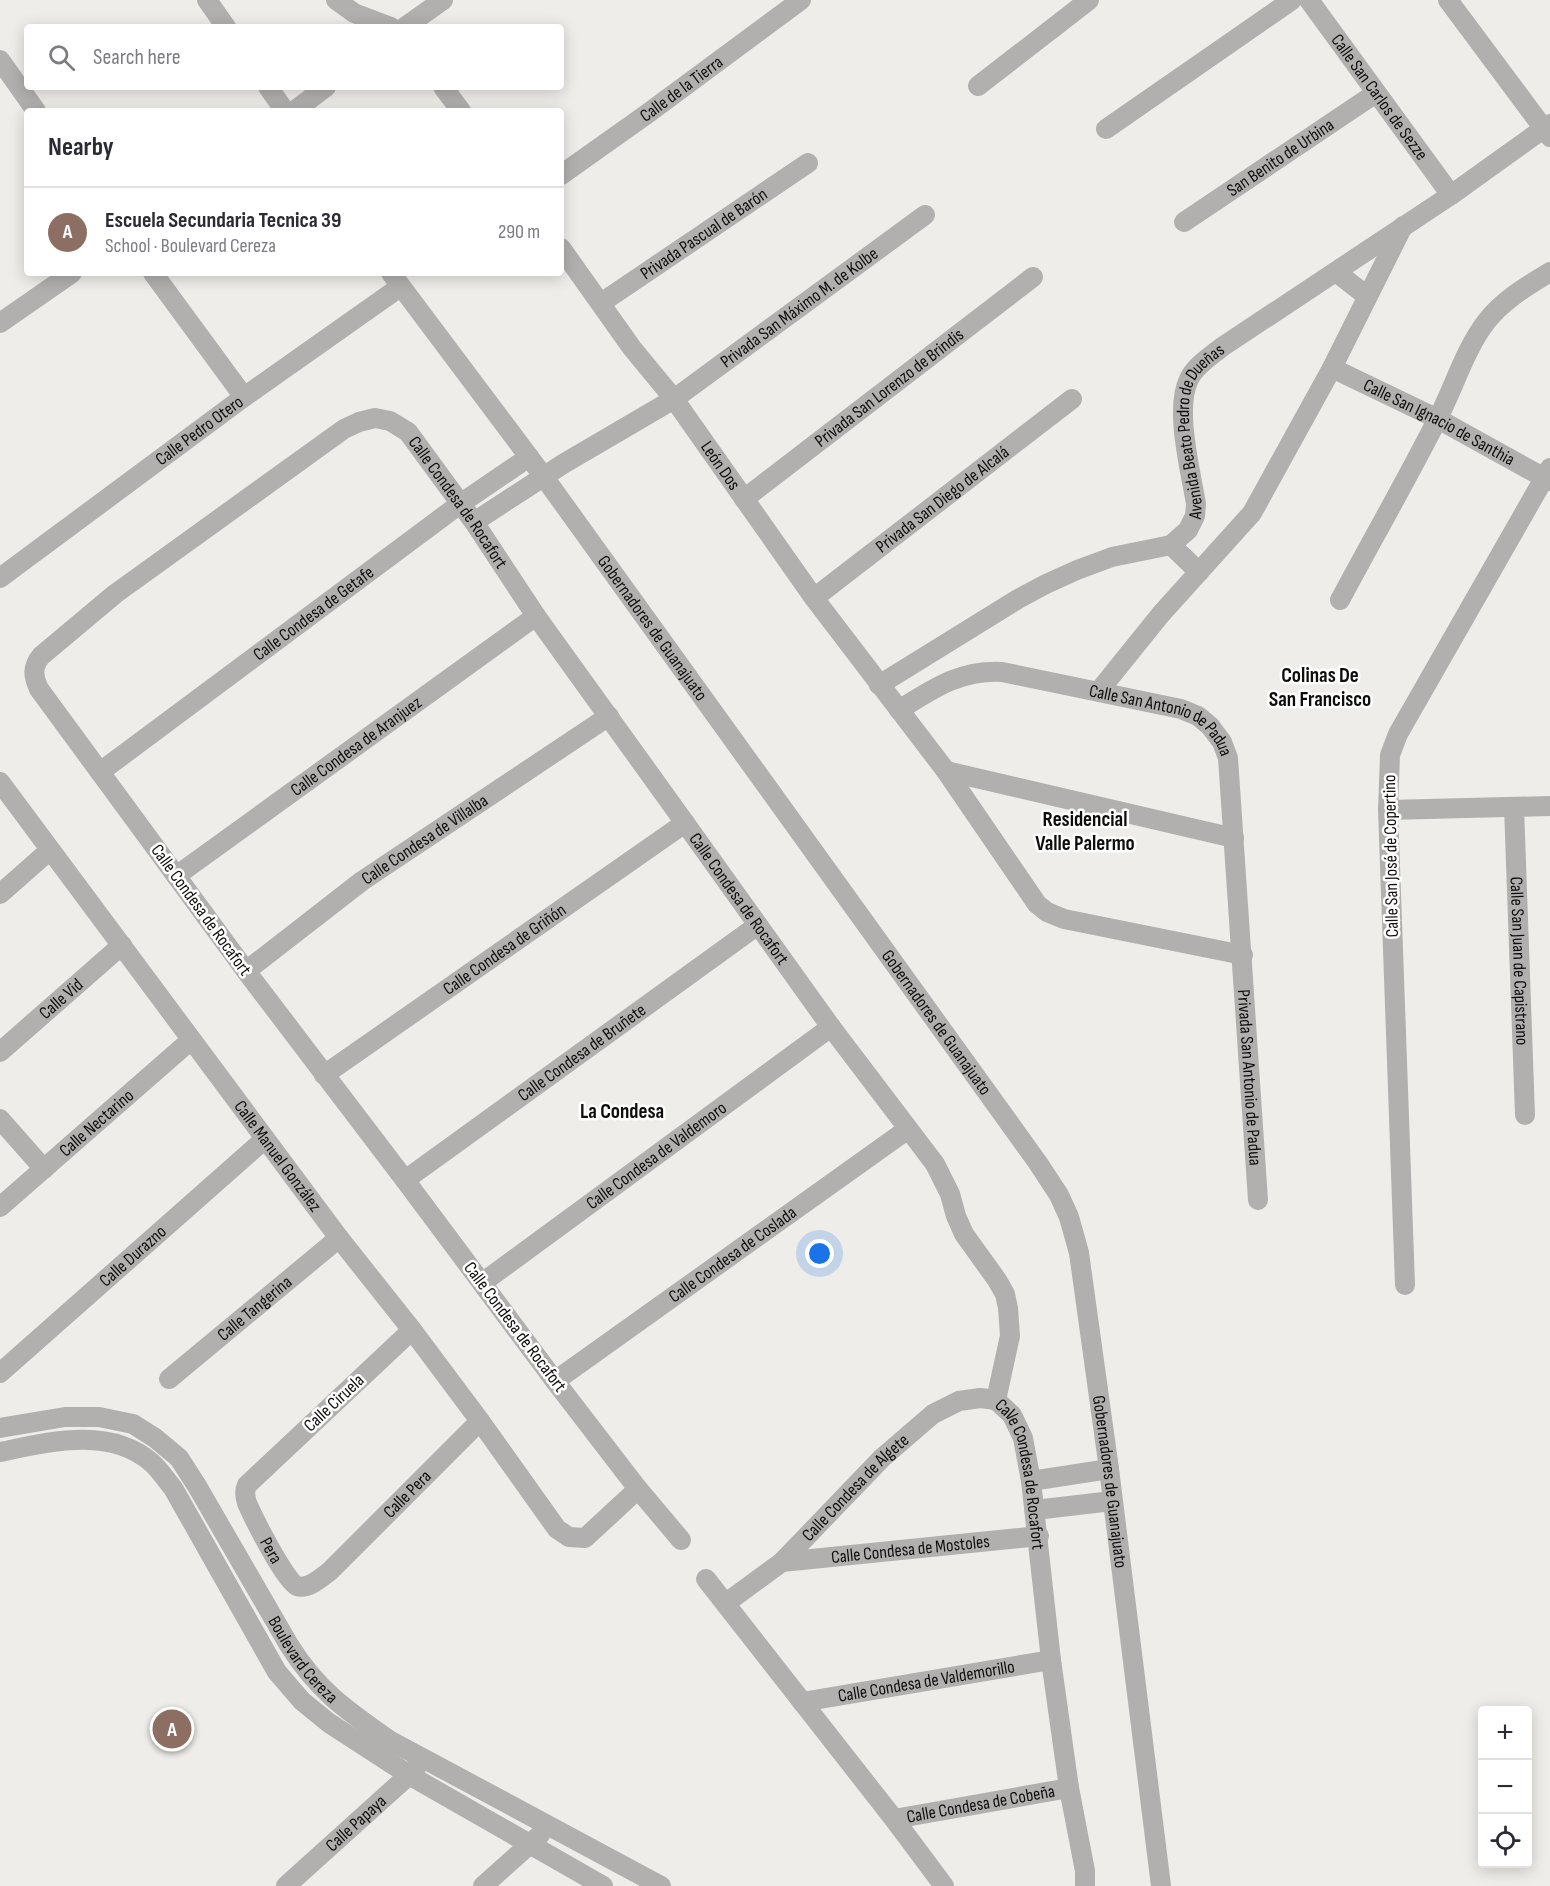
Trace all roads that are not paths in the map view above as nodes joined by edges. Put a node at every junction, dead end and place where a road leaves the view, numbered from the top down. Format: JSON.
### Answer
{"nodes":[{"id":1,"x":207,"y":0,"type":"edge"},
{"id":2,"x":336,"y":0,"type":"edge"},
{"id":3,"x":443,"y":0,"type":"edge"},
{"id":4,"x":801,"y":0,"type":"edge"},
{"id":5,"x":1089,"y":0,"type":"edge"},
{"id":6,"x":1292,"y":0,"type":"edge"},
{"id":7,"x":1309,"y":0,"type":"edge"},
{"id":8,"x":1448,"y":0,"type":"edge"},
{"id":9,"x":224,"y":24,"type":"edge"},
{"id":10,"x":383,"y":24,"type":"edge"},
{"id":11,"x":409,"y":24,"type":"edge"},
{"id":12,"x":0,"y":60,"type":"edge"},
{"id":13,"x":978,"y":86,"type":"dead end"},
{"id":14,"x":270,"y":90,"type":"edge"},
{"id":15,"x":322,"y":90,"type":"edge"},
{"id":16,"x":445,"y":90,"type":"edge"},
{"id":17,"x":1376,"y":93,"type":"junction"},
{"id":18,"x":34,"y":108,"type":"edge"},
{"id":19,"x":283,"y":108,"type":"edge"},
{"id":20,"x":298,"y":108,"type":"edge"},
{"id":21,"x":459,"y":108,"type":"edge"},
{"id":22,"x":1106,"y":129,"type":"dead end"},
{"id":23,"x":1548,"y":130,"type":"edge"},
{"id":24,"x":808,"y":163,"type":"dead end"},
{"id":25,"x":564,"y":173,"type":"edge"},
{"id":26,"x":1451,"y":195,"type":"junction"},
{"id":27,"x":925,"y":215,"type":"dead end"},
{"id":28,"x":1184,"y":222,"type":"dead end"},
{"id":29,"x":1403,"y":226,"type":"junction"},
{"id":30,"x":564,"y":252,"type":"edge"},
{"id":31,"x":1336,"y":272,"type":"junction"},
{"id":32,"x":1550,"y":272,"type":"edge"},
{"id":33,"x":68,"y":276,"type":"edge"},
{"id":34,"x":155,"y":276,"type":"edge"},
{"id":35,"x":1033,"y":277,"type":"dead end"},
{"id":36,"x":396,"y":280,"type":"edge"},
{"id":37,"x":1367,"y":296,"type":"junction"},
{"id":38,"x":601,"y":303,"type":"junction"},
{"id":39,"x":0,"y":323,"type":"edge"},
{"id":40,"x":1332,"y":368,"type":"junction"},
{"id":41,"x":244,"y":397,"type":"junction"},
{"id":42,"x":674,"y":399,"type":"junction"},
{"id":43,"x":1072,"y":399,"type":"dead end"},
{"id":44,"x":1438,"y":419,"type":"junction"},
{"id":45,"x":529,"y":457,"type":"junction"},
{"id":46,"x":1548,"y":476,"type":"edge"},
{"id":47,"x":544,"y":477,"type":"junction"},
{"id":48,"x":744,"y":498,"type":"junction"},
{"id":49,"x":460,"y":504,"type":"junction"},
{"id":50,"x":474,"y":522,"type":"junction"},
{"id":51,"x":1171,"y":545,"type":"junction"},
{"id":52,"x":1199,"y":572,"type":"junction"},
{"id":53,"x":0,"y":579,"type":"edge"},
{"id":54,"x":814,"y":598,"type":"junction"},
{"id":55,"x":1340,"y":600,"type":"dead end"},
{"id":56,"x":536,"y":616,"type":"junction"},
{"id":57,"x":879,"y":685,"type":"junction"},
{"id":58,"x":1099,"y":691,"type":"junction"},
{"id":59,"x":899,"y":710,"type":"junction"},
{"id":60,"x":609,"y":716,"type":"junction"},
{"id":61,"x":946,"y":771,"type":"junction"},
{"id":62,"x":100,"y":772,"type":"junction"},
{"id":63,"x":0,"y":782,"type":"edge"},
{"id":64,"x":1550,"y":806,"type":"edge"},
{"id":65,"x":1514,"y":807,"type":"junction"},
{"id":66,"x":1388,"y":810,"type":"junction"},
{"id":67,"x":685,"y":823,"type":"junction"},
{"id":68,"x":1234,"y":838,"type":"junction"},
{"id":69,"x":50,"y":850,"type":"junction"},
{"id":70,"x":176,"y":876,"type":"junction"},
{"id":71,"x":0,"y":894,"type":"edge"},
{"id":72,"x":758,"y":925,"type":"junction"},
{"id":73,"x":122,"y":945,"type":"junction"},
{"id":74,"x":1242,"y":955,"type":"junction"},
{"id":75,"x":246,"y":971,"type":"junction"},
{"id":76,"x":831,"y":1027,"type":"junction"},
{"id":77,"x":191,"y":1040,"type":"junction"},
{"id":78,"x":0,"y":1052,"type":"edge"},
{"id":79,"x":324,"y":1075,"type":"junction"},
{"id":80,"x":1525,"y":1115,"type":"dead end"},
{"id":81,"x":0,"y":1119,"type":"edge"},
{"id":82,"x":908,"y":1129,"type":"junction"},
{"id":83,"x":265,"y":1139,"type":"junction"},
{"id":84,"x":44,"y":1170,"type":"junction"},
{"id":85,"x":405,"y":1180,"type":"junction"},
{"id":86,"x":1258,"y":1200,"type":"dead end"},
{"id":87,"x":0,"y":1207,"type":"edge"},
{"id":88,"x":339,"y":1238,"type":"junction"},
{"id":89,"x":482,"y":1283,"type":"junction"},
{"id":90,"x":1405,"y":1285,"type":"dead end"},
{"id":91,"x":412,"y":1330,"type":"junction"},
{"id":92,"x":0,"y":1373,"type":"edge"},
{"id":93,"x":169,"y":1378,"type":"dead end"},
{"id":94,"x":555,"y":1381,"type":"junction"},
{"id":95,"x":996,"y":1400,"type":"junction"},
{"id":96,"x":480,"y":1421,"type":"junction"},
{"id":97,"x":0,"y":1428,"type":"edge"},
{"id":98,"x":0,"y":1452,"type":"edge"},
{"id":99,"x":1109,"y":1469,"type":"junction"},
{"id":100,"x":255,"y":1475,"type":"joint"},
{"id":101,"x":1031,"y":1481,"type":"junction"},
{"id":102,"x":638,"y":1489,"type":"junction"},
{"id":103,"x":1112,"y":1501,"type":"junction"},
{"id":104,"x":1035,"y":1510,"type":"junction"},
{"id":105,"x":1038,"y":1536,"type":"junction"},
{"id":106,"x":681,"y":1540,"type":"dead end"},
{"id":107,"x":782,"y":1562,"type":"junction"},
{"id":108,"x":334,"y":1568,"type":"joint"},
{"id":109,"x":706,"y":1579,"type":"dead end"},
{"id":110,"x":726,"y":1603,"type":"junction"},
{"id":111,"x":1051,"y":1660,"type":"junction"},
{"id":112,"x":802,"y":1702,"type":"junction"},
{"id":113,"x":423,"y":1758,"type":"junction"},
{"id":114,"x":409,"y":1775,"type":"junction"},
{"id":115,"x":1069,"y":1788,"type":"junction"},
{"id":116,"x":894,"y":1819,"type":"junction"},
{"id":117,"x":551,"y":1825,"type":"junction"},
{"id":118,"x":531,"y":1843,"type":"junction"},
{"id":119,"x":286,"y":1886,"type":"edge"},
{"id":120,"x":483,"y":1886,"type":"edge"},
{"id":121,"x":603,"y":1886,"type":"edge"},
{"id":122,"x":661,"y":1886,"type":"edge"},
{"id":123,"x":944,"y":1886,"type":"edge"},
{"id":124,"x":1085,"y":1886,"type":"edge"},
{"id":125,"x":1161,"y":1886,"type":"edge"}],
"edges":[{"from":1,"to":9,"type":"street"},
{"from":2,"to":10,"type":"street"},
{"from":3,"to":11,"type":"street"},
{"from":4,"to":25,"type":"street","name":"Calle de la Tierra"},
{"from":5,"to":13,"type":"street"},
{"from":6,"to":22,"type":"street"},
{"from":7,"to":17,"type":"street","name":"Calle San Carlos de Sezze"},
{"from":8,"to":23,"type":"street"},
{"from":12,"to":18,"type":"street"},
{"from":14,"to":19,"type":"street"},
{"from":15,"to":20,"type":"street"},
{"from":16,"to":21,"type":"street"},
{"from":17,"to":26,"type":"street","name":"Calle San Carlos de Sezze"},
{"from":17,"to":28,"type":"street","name":"San Benito de Urbina"},
{"from":23,"to":26,"type":"street","name":"Avenida Beato Pedro de Dueñas"},
{"from":24,"to":38,"type":"street","name":"Privada Pascual de Barón"},
{"from":26,"to":29,"type":"street","name":"Avenida Beato Pedro de Dueñas"},
{"from":27,"to":42,"type":"street","name":"Privada San Máximo M. de Kolbe"},
{"from":29,"to":31,"type":"street","name":"Avenida Beato Pedro de Dueñas"},
{"from":29,"to":37,"type":"street","name":"Avenida Beato Pedro de Dueñas"},
{"from":30,"to":38,"type":"street","name":"León Dos"},
{"from":31,"to":37,"type":"street"},
{"from":31,"to":51,"type":"street","name":"Avenida Beato Pedro de Dueñas"},
{"from":32,"to":44,"type":"street"},
{"from":33,"to":39,"type":"street"},
{"from":34,"to":41,"type":"street"},
{"from":35,"to":48,"type":"street","name":"Privada San Lorenzo de Brindis"},
{"from":36,"to":41,"type":"street","name":"Calle Pedro Otero"},
{"from":36,"to":45,"type":"street","name":"Gobernadores de Guanajuato"},
{"from":37,"to":40,"type":"street","name":"Avenida Beato Pedro de Dueñas"},
{"from":38,"to":42,"type":"street","name":"León Dos"},
{"from":40,"to":44,"type":"street","name":"Calle San Ignacio de Santhia"},
{"from":40,"to":52,"type":"street","name":"Avenida Beato Pedro de Dueñas"},
{"from":41,"to":53,"type":"street","name":"Calle Pedro Otero"},
{"from":42,"to":47,"type":"street","name":"Privada San Máximo M. de Kolbe"},
{"from":42,"to":48,"type":"street","name":"León Dos"},
{"from":43,"to":54,"type":"street","name":"Privada San Diego de Alcalá"},
{"from":44,"to":46,"type":"street","name":"Calle San Ignacio de Santhia"},
{"from":44,"to":55,"type":"street"},
{"from":45,"to":47,"type":"street","name":"Gobernadores de Guanajuato"},
{"from":45,"to":49,"type":"street","name":"Calle Condesa de Getafe"},
{"from":46,"to":66,"type":"street","name":"Calle San José de Copertino"},
{"from":47,"to":50,"type":"street"},
{"from":47,"to":99,"type":"street","name":"Gobernadores de Guanajuato"},
{"from":48,"to":54,"type":"street","name":"León Dos"},
{"from":49,"to":50,"type":"street","name":"Calle Condesa de Rocafort"},
{"from":49,"to":62,"type":"street","name":"Calle Condesa de Getafe"},
{"from":49,"to":62,"type":"street","name":"Calle Condesa de Rocafort"},
{"from":50,"to":56,"type":"street","name":"Calle Condesa de Rocafort"},
{"from":51,"to":52,"type":"street"},
{"from":51,"to":57,"type":"street","name":"Avenida Beato Pedro de Dueñas"},
{"from":52,"to":58,"type":"street","name":"Avenida Beato Pedro de Dueñas"},
{"from":54,"to":57,"type":"street","name":"León Dos"},
{"from":56,"to":60,"type":"street","name":"Calle Condesa de Rocafort"},
{"from":56,"to":70,"type":"street","name":"Calle Condesa de Aranjuez"},
{"from":57,"to":59,"type":"street","name":"León Dos"},
{"from":58,"to":59,"type":"street","name":"Calle San Antonio de Padua"},
{"from":58,"to":68,"type":"street","name":"Calle San Antonio de Padua"},
{"from":59,"to":61,"type":"street","name":"León Dos"},
{"from":60,"to":67,"type":"street","name":"Calle Condesa de Rocafort"},
{"from":60,"to":75,"type":"street","name":"Calle Condesa de Villalba"},
{"from":61,"to":68,"type":"street"},
{"from":61,"to":74,"type":"street","name":"León Dos"},
{"from":62,"to":70,"type":"street","name":"Calle Condesa de Rocafort"},
{"from":63,"to":69,"type":"street","name":"Calle Manuel González"},
{"from":64,"to":65,"type":"street"},
{"from":65,"to":66,"type":"street"},
{"from":65,"to":80,"type":"street","name":"Calle San Juan de Capistrano"},
{"from":66,"to":90,"type":"street","name":"Calle San José de Copertino"},
{"from":67,"to":72,"type":"street","name":"Calle Condesa de Rocafort"},
{"from":67,"to":79,"type":"street","name":"Calle Condesa de Griñón"},
{"from":68,"to":74,"type":"street","name":"Calle San Antonio de Padua"},
{"from":69,"to":71,"type":"street"},
{"from":69,"to":73,"type":"street","name":"Calle Manuel González"},
{"from":70,"to":75,"type":"street","name":"Calle Condesa de Rocafort"},
{"from":72,"to":76,"type":"street","name":"Calle Condesa de Rocafort"},
{"from":72,"to":85,"type":"street","name":"Calle Condesa de Bruñete"},
{"from":73,"to":77,"type":"street","name":"Calle Manuel González"},
{"from":73,"to":78,"type":"street","name":"Calle Vid"},
{"from":74,"to":86,"type":"street","name":"Privada San Antonio de Padua"},
{"from":75,"to":79,"type":"street","name":"Calle Condesa de Rocafort"},
{"from":76,"to":82,"type":"street","name":"Calle Condesa de Rocafort"},
{"from":76,"to":89,"type":"street","name":"Calle Condesa de Valdemoro"},
{"from":77,"to":83,"type":"street","name":"Calle Manuel González"},
{"from":77,"to":84,"type":"street","name":"Calle Nectarino"},
{"from":79,"to":85,"type":"street","name":"Calle Condesa de Rocafort"},
{"from":81,"to":84,"type":"street"},
{"from":82,"to":94,"type":"street","name":"Calle Condesa de Coslada"},
{"from":82,"to":95,"type":"street","name":"Calle Condesa de Rocafort"},
{"from":83,"to":88,"type":"street","name":"Calle Manuel González"},
{"from":83,"to":92,"type":"street","name":"Calle Durazno"},
{"from":84,"to":87,"type":"street","name":"Calle Nectarino"},
{"from":85,"to":89,"type":"street","name":"Calle Condesa de Rocafort"},
{"from":88,"to":91,"type":"street","name":"Calle Manuel González"},
{"from":88,"to":93,"type":"street","name":"Calle Tangerina"},
{"from":89,"to":94,"type":"street","name":"Calle Condesa de Rocafort"},
{"from":91,"to":96,"type":"street","name":"Calle Manuel González"},
{"from":91,"to":100,"type":"street","name":"Calle Ciruela"},
{"from":94,"to":102,"type":"street","name":"Calle Condesa de Rocafort"},
{"from":95,"to":101,"type":"street","name":"Calle Condesa de Rocafort"},
{"from":95,"to":107,"type":"street","name":"Calle Condesa de Algete"},
{"from":96,"to":102,"type":"street","name":"Calle Manuel González"},
{"from":96,"to":108,"type":"street","name":"Calle Pera"},
{"from":97,"to":113,"type":"street","name":"Boulevard Cereza"},
{"from":98,"to":114,"type":"street","name":"Boulevard Cereza"},
{"from":99,"to":101,"type":"street"},
{"from":99,"to":103,"type":"street","name":"Gobernadores de Guanajuato"},
{"from":100,"to":108,"type":"street","name":"Pera"},
{"from":101,"to":104,"type":"street","name":"Calle Condesa de Rocafort"},
{"from":102,"to":106,"type":"street","name":"Calle Condesa de Rocafort"},
{"from":103,"to":104,"type":"street"},
{"from":103,"to":125,"type":"street","name":"Gobernadores de Guanajuato"},
{"from":104,"to":105,"type":"street","name":"Calle Condesa de Rocafort"},
{"from":105,"to":107,"type":"street","name":"Calle Condesa de Mostoles"},
{"from":105,"to":111,"type":"street","name":"Calle Condesa de Rocafort"},
{"from":107,"to":110,"type":"street","name":"Calle Condesa de Algete"},
{"from":109,"to":110,"type":"street"},
{"from":110,"to":112,"type":"street"},
{"from":111,"to":112,"type":"street","name":"Calle Condesa de Valdemorillo"},
{"from":111,"to":115,"type":"street","name":"Calle Condesa de Rocafort"},
{"from":112,"to":116,"type":"street"},
{"from":113,"to":114,"type":"street","name":"Calle Papaya"},
{"from":113,"to":117,"type":"street","name":"Boulevard Cereza"},
{"from":114,"to":118,"type":"street","name":"Boulevard Cereza"},
{"from":114,"to":119,"type":"street","name":"Calle Papaya"},
{"from":115,"to":116,"type":"street","name":"Calle Condesa de Cobeña"},
{"from":115,"to":124,"type":"street","name":"Calle Condesa de Rocafort"},
{"from":116,"to":123,"type":"street"},
{"from":117,"to":118,"type":"street"},
{"from":117,"to":122,"type":"street","name":"Boulevard Cereza"},
{"from":118,"to":120,"type":"street"},
{"from":118,"to":121,"type":"street","name":"Boulevard Cereza"}]}
